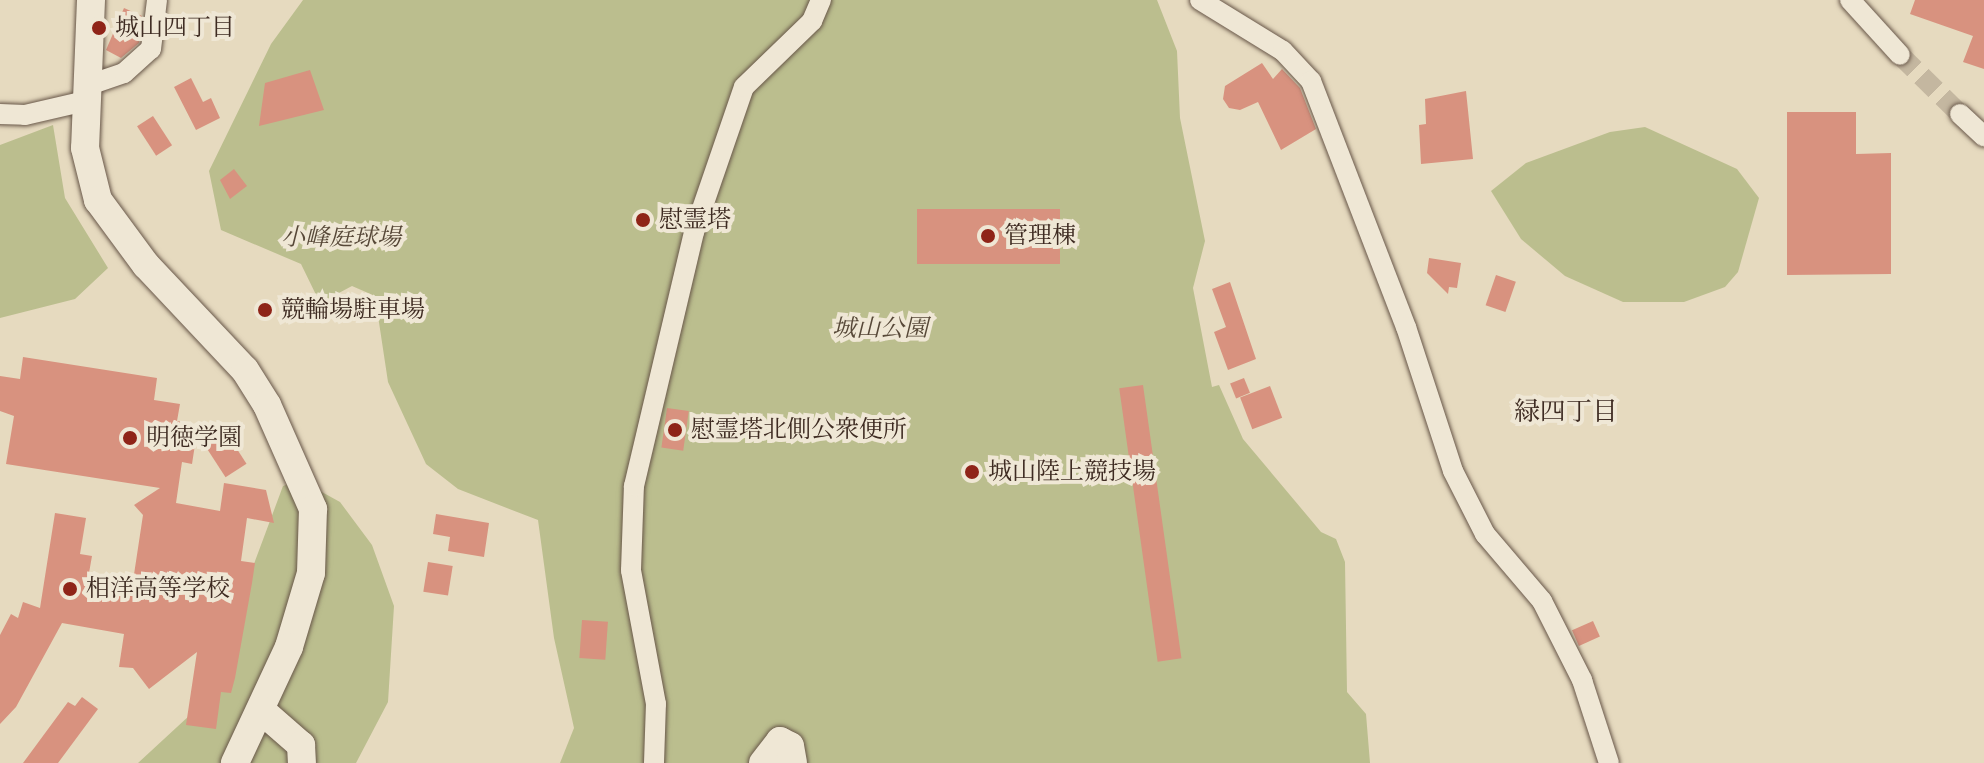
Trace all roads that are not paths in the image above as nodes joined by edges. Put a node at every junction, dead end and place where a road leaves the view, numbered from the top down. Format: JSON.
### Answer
{"nodes":[{"id":1,"x":91,"y":0,"type":"edge"},
{"id":2,"x":157,"y":0,"type":"edge"},
{"id":3,"x":821,"y":0,"type":"edge"},
{"id":4,"x":1200,"y":0,"type":"edge"},
{"id":5,"x":1850,"y":0,"type":"edge"},
{"id":6,"x":1900,"y":55,"type":"tunnel mouth"},
{"id":7,"x":87,"y":93,"type":"junction"},
{"id":8,"x":0,"y":114,"type":"edge"},
{"id":9,"x":1960,"y":114,"type":"tunnel mouth"},
{"id":10,"x":1984,"y":136,"type":"edge"},
{"id":11,"x":262,"y":711,"type":"junction"},
{"id":12,"x":235,"y":763,"type":"edge"},
{"id":13,"x":302,"y":763,"type":"edge"},
{"id":14,"x":654,"y":763,"type":"edge"},
{"id":15,"x":763,"y":763,"type":"edge"},
{"id":16,"x":793,"y":763,"type":"edge"},
{"id":17,"x":1609,"y":763,"type":"edge"}],
"edges":[{"from":1,"to":7,"type":"street"},
{"from":2,"to":7,"type":"street"},
{"from":3,"to":14,"type":"street"},
{"from":4,"to":17,"type":"street"},
{"from":5,"to":6,"type":"street"},
{"from":7,"to":8,"type":"street"},
{"from":7,"to":11,"type":"street"},
{"from":9,"to":10,"type":"street"},
{"from":11,"to":12,"type":"street"},
{"from":11,"to":13,"type":"street"},
{"from":15,"to":16,"type":"street"}]}
